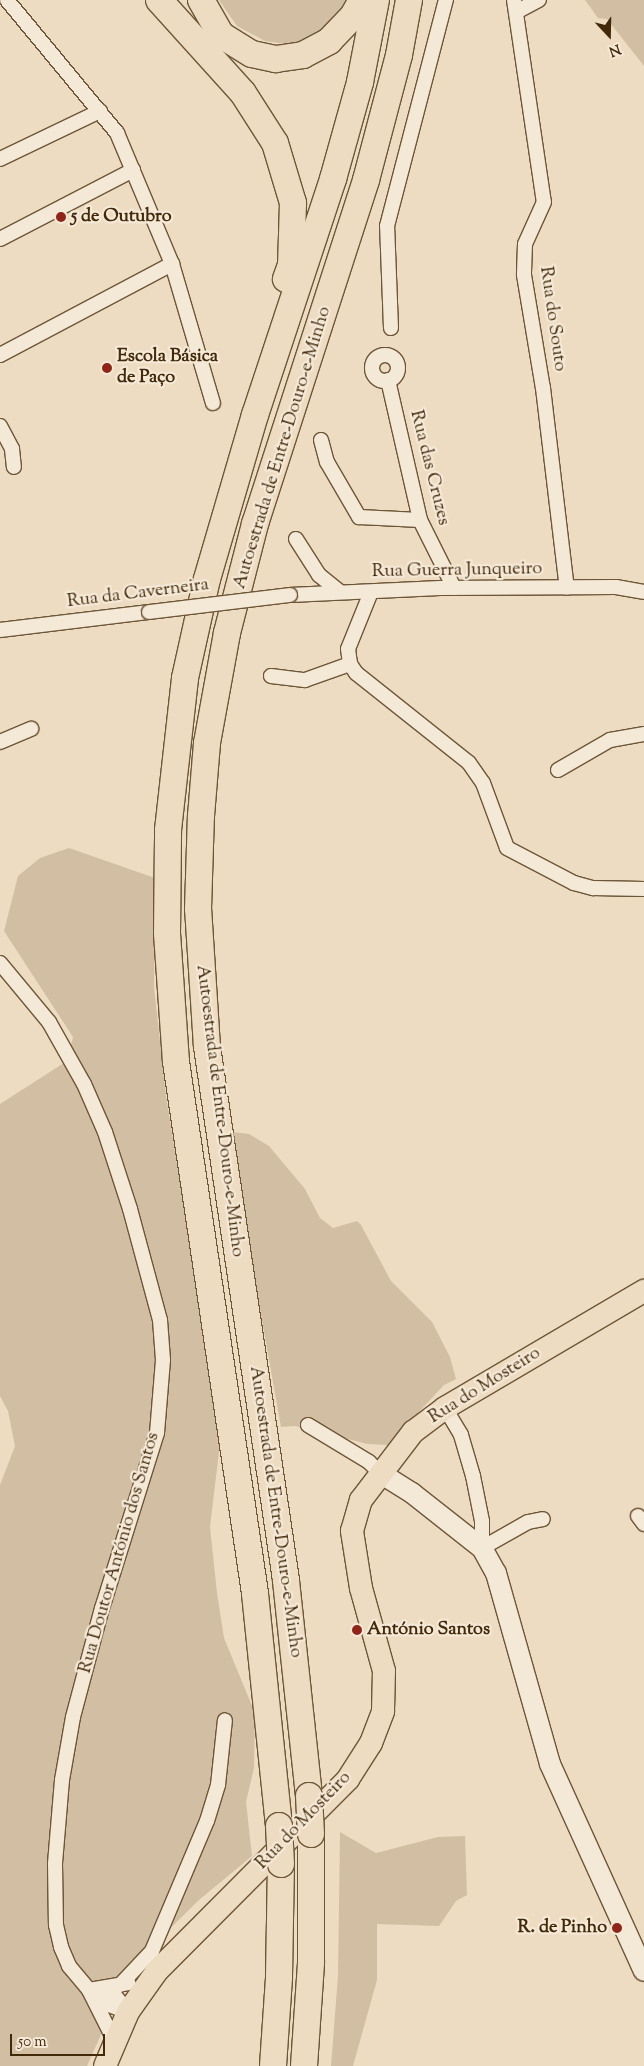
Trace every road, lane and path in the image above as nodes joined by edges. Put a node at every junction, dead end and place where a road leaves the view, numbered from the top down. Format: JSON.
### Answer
{"nodes":[{"id":1,"x":7,"y":0,"type":"edge"},
{"id":2,"x":159,"y":0,"type":"edge"},
{"id":3,"x":201,"y":0,"type":"edge"},
{"id":4,"x":362,"y":0,"type":"edge"},
{"id":5,"x":376,"y":0,"type":"edge"},
{"id":6,"x":409,"y":0,"type":"edge"},
{"id":7,"x":420,"y":0,"type":"edge"},
{"id":8,"x":446,"y":0,"type":"edge"},
{"id":9,"x":539,"y":0,"type":"edge"},
{"id":10,"x":515,"y":6,"type":"edge"},
{"id":11,"x":399,"y":56,"type":"junction"},
{"id":12,"x":100,"y":111,"type":"junction"},
{"id":13,"x":0,"y":159,"type":"edge"},
{"id":14,"x":133,"y":170,"type":"junction"},
{"id":15,"x":0,"y":239,"type":"edge"},
{"id":16,"x":172,"y":264,"type":"junction"},
{"id":17,"x":391,"y":328,"type":"dead end"},
{"id":18,"x":277,"y":349,"type":"junction"},
{"id":19,"x":0,"y":355,"type":"edge"},
{"id":20,"x":388,"y":380,"type":"dead end"},
{"id":21,"x":213,"y":403,"type":"dead end"},
{"id":22,"x":0,"y":426,"type":"edge"},
{"id":23,"x":321,"y":440,"type":"dead end"},
{"id":24,"x":14,"y":467,"type":"dead end"},
{"id":25,"x":420,"y":520,"type":"junction"},
{"id":26,"x":296,"y":539,"type":"dead end"},
{"id":27,"x":454,"y":588,"type":"junction"},
{"id":28,"x":567,"y":588,"type":"junction"},
{"id":29,"x":340,"y":592,"type":"junction"},
{"id":30,"x":371,"y":592,"type":"junction"},
{"id":31,"x":644,"y":592,"type":"edge"},
{"id":32,"x":0,"y":630,"type":"edge"},
{"id":33,"x":350,"y":664,"type":"junction"},
{"id":34,"x":271,"y":676,"type":"dead end"},
{"id":35,"x":31,"y":729,"type":"dead end"},
{"id":36,"x":644,"y":734,"type":"edge"},
{"id":37,"x":0,"y":742,"type":"edge"},
{"id":38,"x":558,"y":770,"type":"dead end"},
{"id":39,"x":644,"y":889,"type":"edge"},
{"id":40,"x":0,"y":963,"type":"edge"},
{"id":41,"x":644,"y":1291,"type":"edge"},
{"id":42,"x":445,"y":1408,"type":"junction"},
{"id":43,"x":308,"y":1425,"type":"dead end"},
{"id":44,"x":380,"y":1473,"type":"junction"},
{"id":45,"x":543,"y":1519,"type":"dead end"},
{"id":46,"x":482,"y":1548,"type":"junction"},
{"id":47,"x":225,"y":1720,"type":"dead end"},
{"id":48,"x":157,"y":1971,"type":"junction"},
{"id":49,"x":644,"y":1971,"type":"edge"},
{"id":50,"x":120,"y":1985,"type":"junction"},
{"id":51,"x":92,"y":1995,"type":"junction"},
{"id":52,"x":128,"y":2012,"type":"junction"},
{"id":53,"x":115,"y":2042,"type":"junction"},
{"id":54,"x":105,"y":2066,"type":"edge"},
{"id":55,"x":272,"y":2066,"type":"edge"},
{"id":56,"x":304,"y":2066,"type":"edge"}],
"edges":[{"from":1,"to":12,"type":"street"},
{"from":2,"to":18,"type":"highway"},
{"from":3,"to":4,"type":"highway"},
{"from":5,"to":18,"type":"highway","name":"Autoestrada de Entre-Douro-e-Minho"},
{"from":6,"to":11,"type":"highway","name":"Autoestrada de Entre-Douro-e-Minho"},
{"from":7,"to":11,"type":"highway"},
{"from":8,"to":17,"type":"street"},
{"from":9,"to":10,"type":"street"},
{"from":10,"to":28,"type":"street","name":"Rua do Souto"},
{"from":11,"to":56,"type":"highway","name":"Autoestrada de Entre-Douro-e-Minho","bridge":true},
{"from":12,"to":13,"type":"street"},
{"from":12,"to":14,"type":"street"},
{"from":14,"to":15,"type":"street"},
{"from":14,"to":16,"type":"street"},
{"from":16,"to":19,"type":"street"},
{"from":16,"to":21,"type":"street"},
{"from":18,"to":55,"type":"highway","name":"Autoestrada de Entre-Douro-e-Minho","bridge":true},
{"from":20,"to":25,"type":"street","name":"Rua das Cruzes"},
{"from":22,"to":24,"type":"street"},
{"from":23,"to":25,"type":"street"},
{"from":25,"to":27,"type":"street","name":"Rua das Cruzes"},
{"from":26,"to":29,"type":"street"},
{"from":27,"to":28,"type":"street","name":"Rua Guerra Junqueiro"},
{"from":27,"to":30,"type":"street","name":"Rua Guerra Junqueiro"},
{"from":28,"to":31,"type":"street","name":"Rua Guerra Junqueiro"},
{"from":29,"to":30,"type":"street","name":"Rua Guerra Junqueiro"},
{"from":29,"to":32,"type":"street","name":"Rua da Caverneira","bridge":true},
{"from":30,"to":33,"type":"street"},
{"from":33,"to":34,"type":"street"},
{"from":33,"to":39,"type":"street"},
{"from":35,"to":37,"type":"street"},
{"from":36,"to":38,"type":"street"},
{"from":40,"to":51,"type":"street","name":"Rua Doutor António dos Santos"},
{"from":41,"to":42,"type":"main road","name":"Rua do Mosteiro"},
{"from":42,"to":44,"type":"main road","name":"Rua do Mosteiro"},
{"from":42,"to":46,"type":"street"},
{"from":43,"to":44,"type":"street"},
{"from":44,"to":46,"type":"street"},
{"from":44,"to":48,"type":"main road","name":"Rua do Mosteiro"},
{"from":45,"to":46,"type":"street"},
{"from":46,"to":49,"type":"street"},
{"from":47,"to":50,"type":"street"},
{"from":48,"to":50,"type":"street"},
{"from":48,"to":52,"type":"main road","name":"Rua do Mosteiro"},
{"from":50,"to":51,"type":"street"},
{"from":51,"to":52,"type":"street"},
{"from":51,"to":53,"type":"street","name":"Rua Doutor António dos Santos"},
{"from":52,"to":53,"type":"main road","name":"Rua do Mosteiro"},
{"from":53,"to":54,"type":"main road","name":"Rua do Mosteiro"}]}
